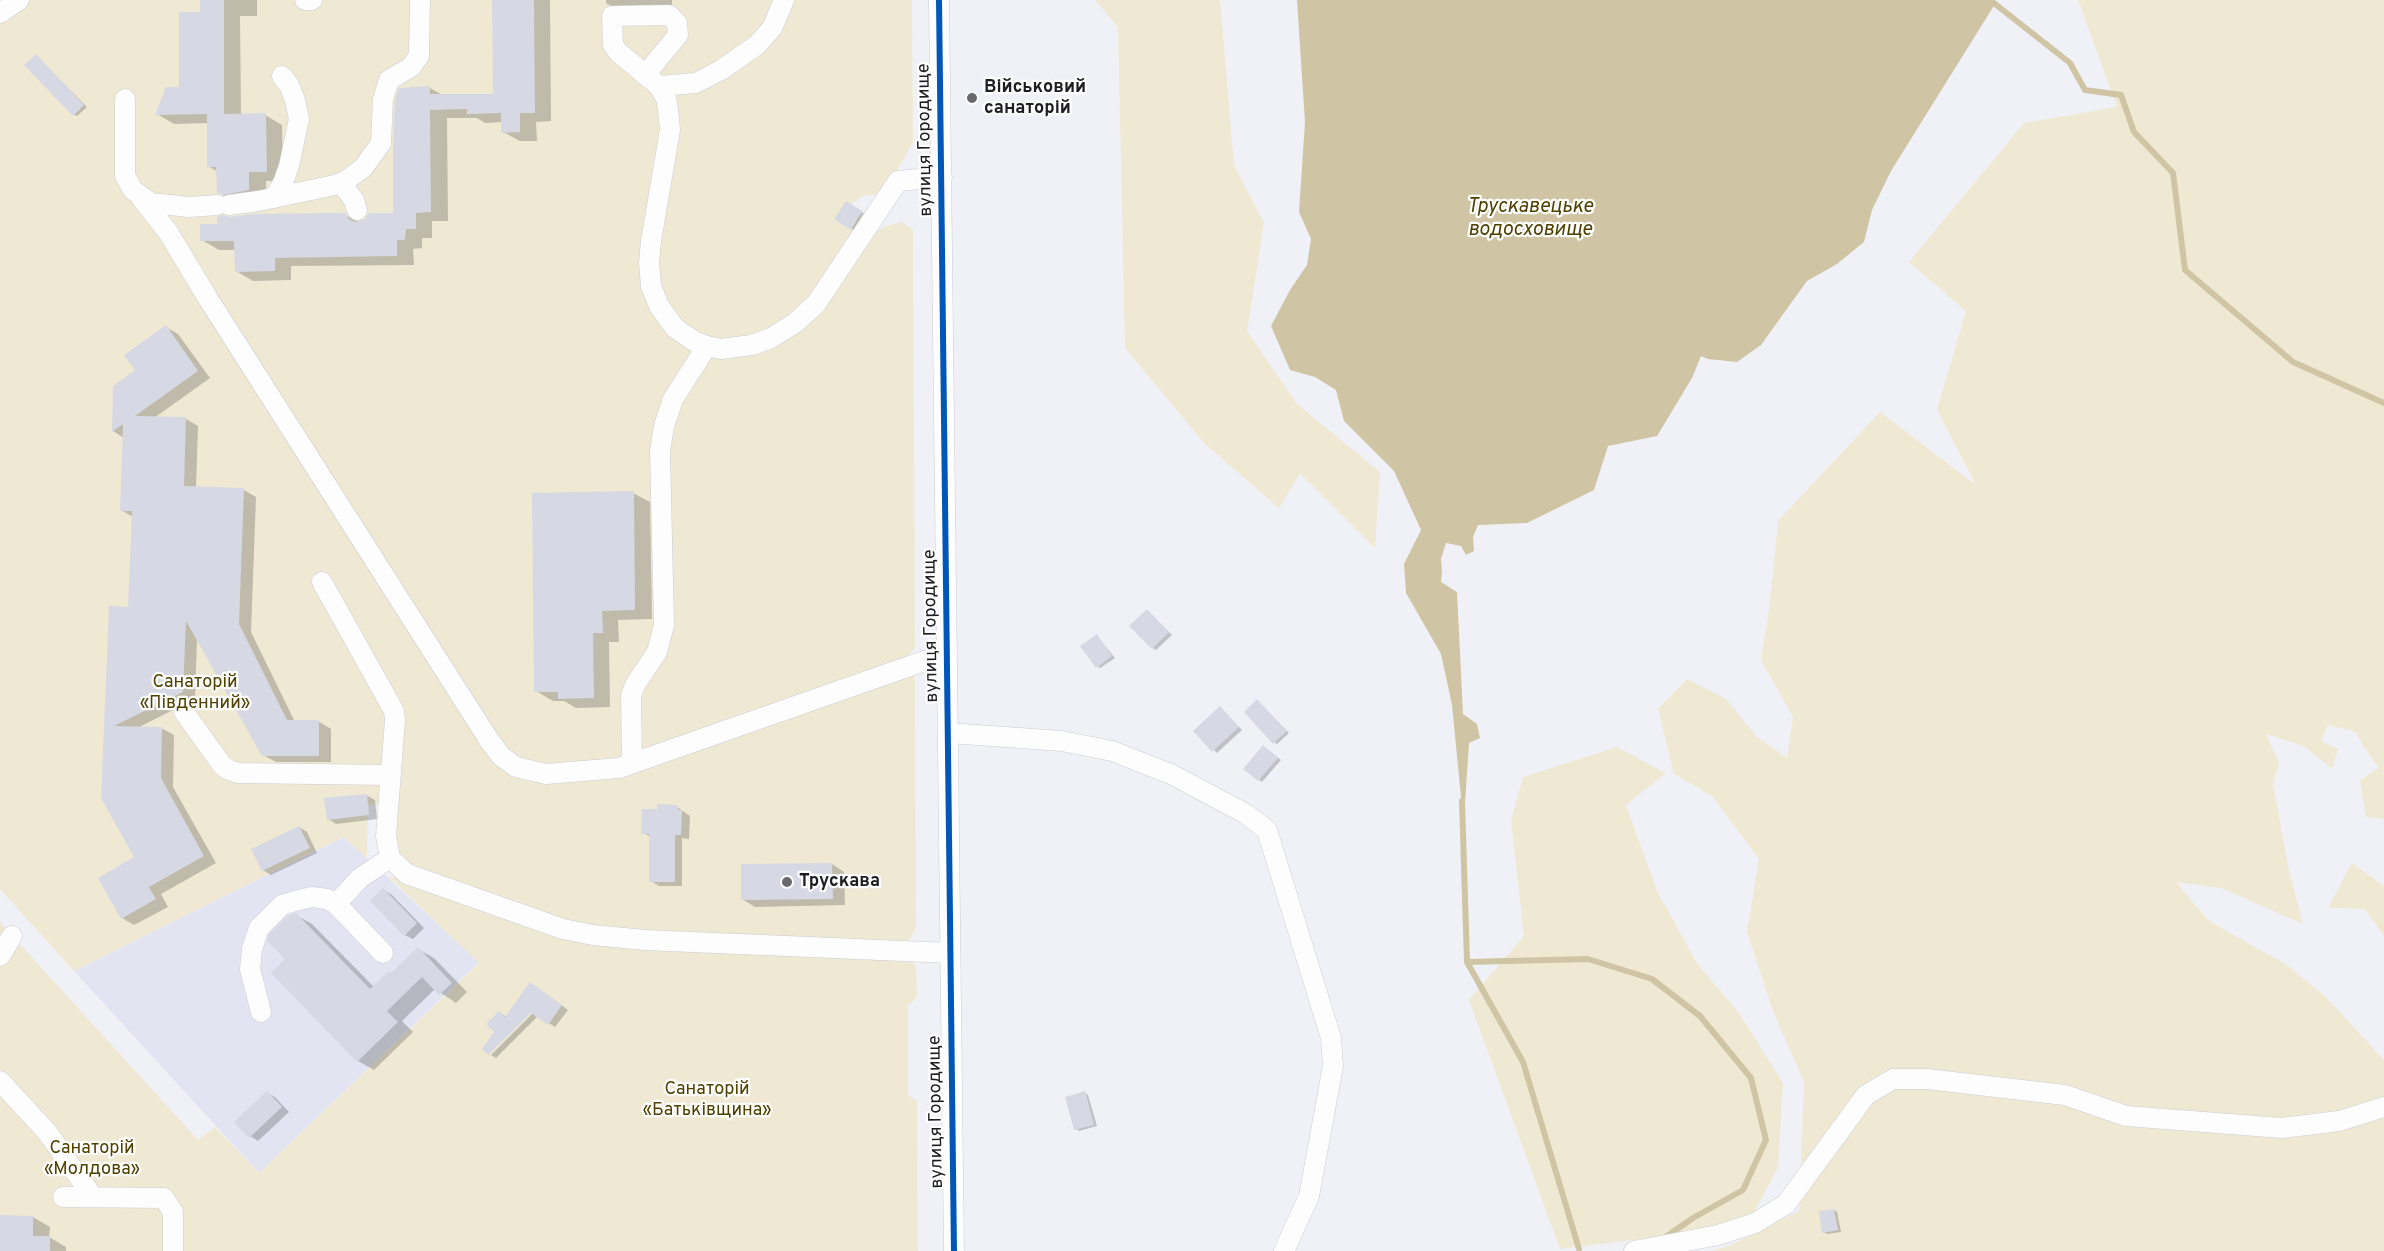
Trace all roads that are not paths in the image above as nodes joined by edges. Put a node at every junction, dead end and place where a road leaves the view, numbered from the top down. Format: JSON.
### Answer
{"nodes":[{"id":1,"x":19,"y":0,"type":"edge"},
{"id":2,"x":305,"y":0,"type":"edge"},
{"id":3,"x":312,"y":0,"type":"edge"},
{"id":4,"x":420,"y":0,"type":"edge"},
{"id":5,"x":784,"y":0,"type":"edge"},
{"id":6,"x":939,"y":0,"type":"edge"},
{"id":7,"x":0,"y":13,"type":"edge"},
{"id":8,"x":282,"y":76,"type":"dead end"},
{"id":9,"x":124,"y":99,"type":"dead end"},
{"id":10,"x":942,"y":177,"type":"junction"},
{"id":11,"x":341,"y":183,"type":"junction"},
{"id":12,"x":142,"y":198,"type":"junction"},
{"id":13,"x":274,"y":198,"type":"junction"},
{"id":14,"x":357,"y":210,"type":"dead end"},
{"id":15,"x":707,"y":346,"type":"junction"},
{"id":16,"x":322,"y":582,"type":"dead end"},
{"id":17,"x":947,"y":653,"type":"junction"},
{"id":18,"x":184,"y":712,"type":"dead end"},
{"id":19,"x":949,"y":733,"type":"junction"},
{"id":20,"x":632,"y":764,"type":"junction"},
{"id":21,"x":389,"y":775,"type":"junction"},
{"id":22,"x":390,"y":858,"type":"junction"},
{"id":23,"x":336,"y":904,"type":"junction"},
{"id":24,"x":12,"y":936,"type":"dead end"},
{"id":25,"x":383,"y":953,"type":"dead end"},
{"id":26,"x":950,"y":953,"type":"junction"},
{"id":27,"x":0,"y":956,"type":"edge"},
{"id":28,"x":261,"y":1012,"type":"dead end"},
{"id":29,"x":0,"y":1081,"type":"edge"},
{"id":30,"x":2384,"y":1107,"type":"edge"},
{"id":31,"x":63,"y":1197,"type":"dead end"},
{"id":32,"x":93,"y":1197,"type":"junction"},
{"id":33,"x":173,"y":1251,"type":"edge"},
{"id":34,"x":954,"y":1251,"type":"edge"},
{"id":35,"x":1284,"y":1251,"type":"edge"},
{"id":36,"x":1634,"y":1251,"type":"edge"}],
"edges":[{"from":1,"to":7,"type":"street"},
{"from":2,"to":3,"type":"street"},
{"from":4,"to":11,"type":"street"},
{"from":5,"to":15,"type":"street"},
{"from":6,"to":10,"type":"street","name":"вулиця Городище"},
{"from":8,"to":13,"type":"street"},
{"from":9,"to":12,"type":"street"},
{"from":10,"to":15,"type":"street"},
{"from":10,"to":17,"type":"street","name":"вулиця Городище"},
{"from":11,"to":13,"type":"street"},
{"from":11,"to":14,"type":"street"},
{"from":12,"to":13,"type":"street"},
{"from":12,"to":20,"type":"street"},
{"from":15,"to":20,"type":"street"},
{"from":16,"to":21,"type":"street"},
{"from":17,"to":19,"type":"street","name":"вулиця Городище"},
{"from":17,"to":20,"type":"street"},
{"from":18,"to":21,"type":"street"},
{"from":19,"to":26,"type":"street","name":"вулиця Городище"},
{"from":19,"to":35,"type":"street"},
{"from":21,"to":22,"type":"street"},
{"from":22,"to":23,"type":"street"},
{"from":22,"to":26,"type":"street"},
{"from":23,"to":25,"type":"street"},
{"from":23,"to":28,"type":"street"},
{"from":24,"to":27,"type":"street"},
{"from":26,"to":34,"type":"street","name":"вулиця Городище"},
{"from":29,"to":32,"type":"street"},
{"from":30,"to":36,"type":"street"},
{"from":31,"to":32,"type":"street"},
{"from":32,"to":33,"type":"street"}]}
